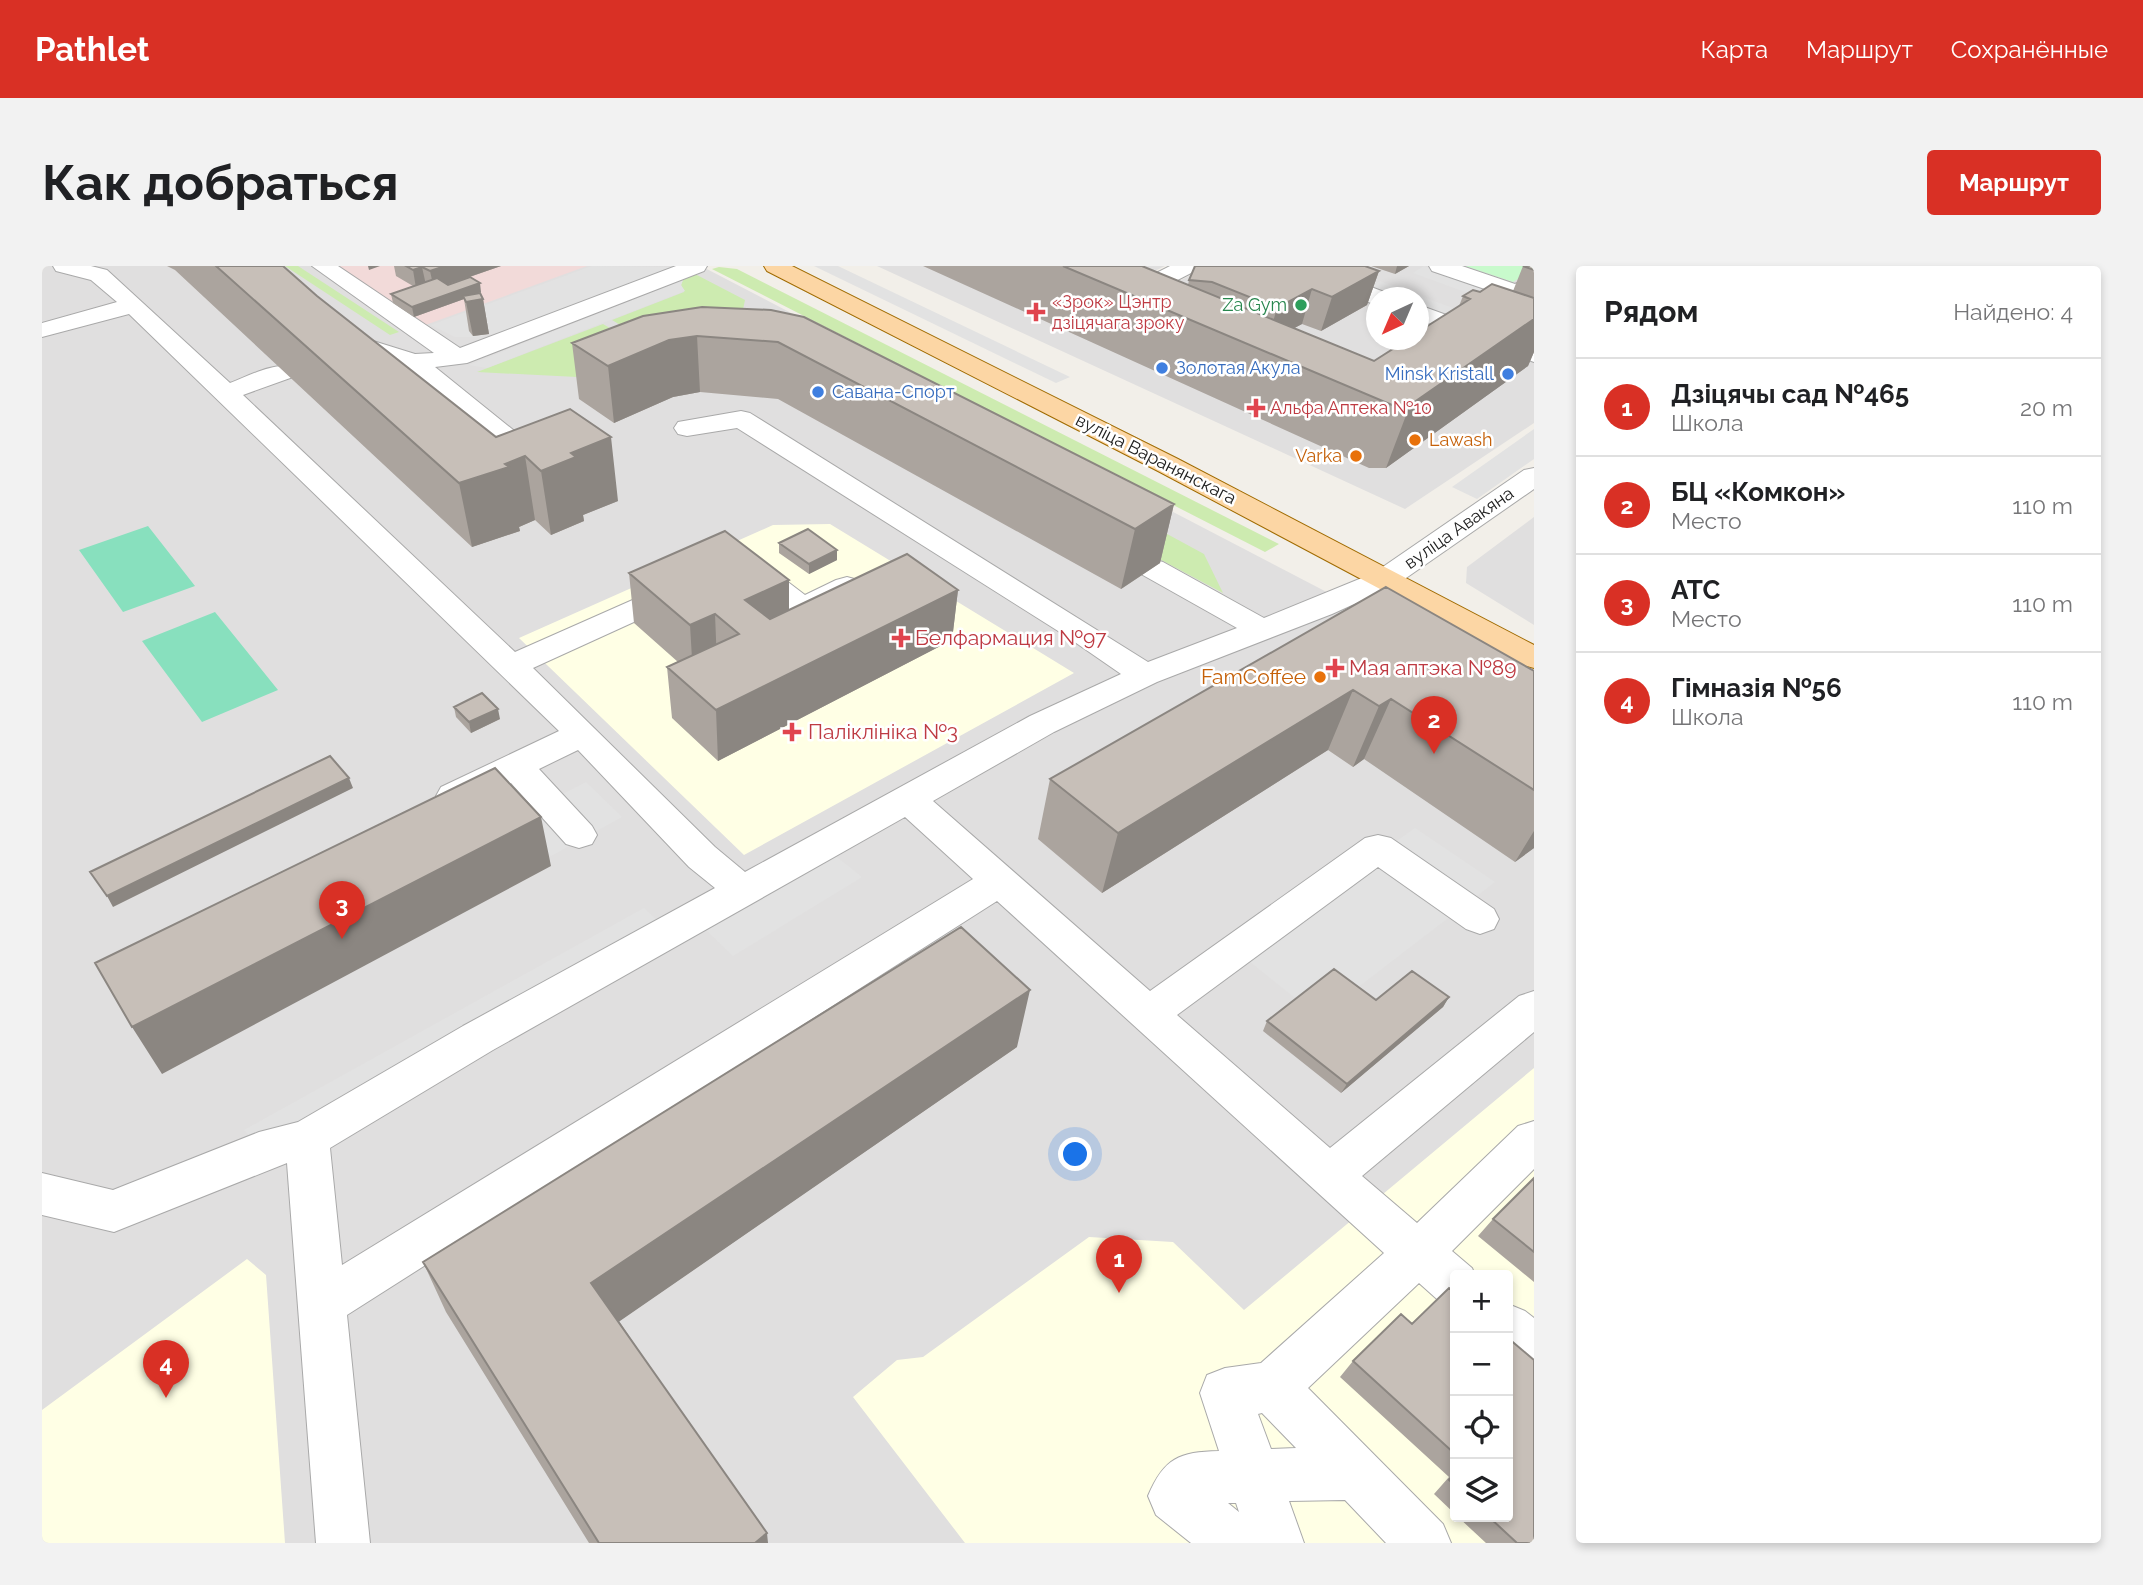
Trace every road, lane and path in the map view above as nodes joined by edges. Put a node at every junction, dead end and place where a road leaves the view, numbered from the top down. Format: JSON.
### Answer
{"nodes":[{"id":1,"x":64,"y":266,"type":"edge"},
{"id":2,"x":323,"y":266,"type":"edge"},
{"id":3,"x":696,"y":266,"type":"edge"},
{"id":4,"x":775,"y":266,"type":"edge"},
{"id":5,"x":1187,"y":266,"type":"edge"},
{"id":6,"x":1294,"y":266,"type":"edge"},
{"id":7,"x":1440,"y":266,"type":"edge"},
{"id":8,"x":1534,"y":282,"type":"edge"},
{"id":9,"x":1366,"y":295,"type":"edge"},
{"id":10,"x":134,"y":305,"type":"junction"},
{"id":11,"x":1139,"y":313,"type":"edge"},
{"id":12,"x":1429,"y":316,"type":"edge"},
{"id":13,"x":1446,"y":323,"type":"junction"},
{"id":14,"x":42,"y":330,"type":"edge"},
{"id":15,"x":1429,"y":333,"type":"edge"},
{"id":16,"x":1534,"y":355,"type":"edge"},
{"id":17,"x":333,"y":356,"type":"edge"},
{"id":18,"x":458,"y":358,"type":"junction"},
{"id":19,"x":413,"y":362,"type":"junction"},
{"id":20,"x":284,"y":372,"type":"edge"},
{"id":21,"x":228,"y":392,"type":"junction"},
{"id":22,"x":687,"y":428,"type":"dead end"},
{"id":23,"x":528,"y":456,"type":"edge"},
{"id":24,"x":1534,"y":476,"type":"edge"},
{"id":25,"x":1152,"y":568,"type":"edge"},
{"id":26,"x":1385,"y":579,"type":"junction"},
{"id":27,"x":860,"y":580,"type":"edge"},
{"id":28,"x":1263,"y":630,"type":"junction"},
{"id":29,"x":1534,"y":658,"type":"edge"},
{"id":30,"x":512,"y":666,"type":"junction"},
{"id":31,"x":1145,"y":676,"type":"junction"},
{"id":32,"x":582,"y":734,"type":"junction"},
{"id":33,"x":516,"y":766,"type":"junction"},
{"id":34,"x":908,"y":799,"type":"junction"},
{"id":35,"x":419,"y":813,"type":"edge"},
{"id":36,"x":579,"y":835,"type":"dead end"},
{"id":37,"x":999,"y":881,"type":"junction"},
{"id":38,"x":742,"y":890,"type":"junction"},
{"id":39,"x":1479,"y":919,"type":"dead end"},
{"id":40,"x":1534,"y":1008,"type":"edge"},
{"id":41,"x":1148,"y":1014,"type":"junction"},
{"id":42,"x":307,"y":1139,"type":"junction"},
{"id":43,"x":1534,"y":1140,"type":"edge"},
{"id":44,"x":1329,"y":1176,"type":"junction"},
{"id":45,"x":42,"y":1194,"type":"edge"},
{"id":46,"x":1418,"y":1252,"type":"junction"},
{"id":47,"x":1450,"y":1280,"type":"edge"},
{"id":48,"x":322,"y":1304,"type":"junction"},
{"id":49,"x":1513,"y":1332,"type":"edge"},
{"id":50,"x":1534,"y":1350,"type":"edge"},
{"id":51,"x":1272,"y":1387,"type":"junction"},
{"id":52,"x":1356,"y":1473,"type":"junction"},
{"id":53,"x":1254,"y":1476,"type":"junction"},
{"id":54,"x":343,"y":1543,"type":"edge"},
{"id":55,"x":1235,"y":1543,"type":"edge"},
{"id":56,"x":1277,"y":1543,"type":"edge"},
{"id":57,"x":1424,"y":1543,"type":"edge"}],
"edges":[{"from":1,"to":10,"type":"street"},
{"from":2,"to":18,"type":"street"},
{"from":3,"to":18,"type":"street"},
{"from":4,"to":26,"type":"main road","name":"вуліца Варанянскага"},
{"from":5,"to":11,"type":"street"},
{"from":6,"to":9,"type":"street"},
{"from":7,"to":8,"type":"street"},
{"from":10,"to":14,"type":"street"},
{"from":10,"to":21,"type":"street"},
{"from":12,"to":13,"type":"street"},
{"from":13,"to":15,"type":"street"},
{"from":13,"to":16,"type":"street"},
{"from":17,"to":19,"type":"street"},
{"from":18,"to":19,"type":"street"},
{"from":19,"to":23,"type":"street"},
{"from":20,"to":21,"type":"street"},
{"from":21,"to":30,"type":"street"},
{"from":22,"to":31,"type":"street"},
{"from":24,"to":26,"type":"street","name":"вуліца Авакяна"},
{"from":25,"to":28,"type":"street"},
{"from":26,"to":28,"type":"street","name":"вуліца Авакяна"},
{"from":26,"to":29,"type":"main road","name":"вуліца Варанянскага"},
{"from":27,"to":30,"type":"street"},
{"from":28,"to":31,"type":"street","name":"вуліца Авакяна"},
{"from":30,"to":32,"type":"street"},
{"from":31,"to":34,"type":"street","name":"вуліца Авакяна"},
{"from":32,"to":33,"type":"street"},
{"from":32,"to":38,"type":"street"},
{"from":33,"to":35,"type":"street"},
{"from":33,"to":36,"type":"street"},
{"from":34,"to":37,"type":"street"},
{"from":34,"to":38,"type":"street","name":"вуліца Авакяна"},
{"from":37,"to":41,"type":"street"},
{"from":37,"to":48,"type":"street"},
{"from":38,"to":42,"type":"street","name":"вуліца Авакяна"},
{"from":39,"to":41,"type":"street"},
{"from":40,"to":44,"type":"street"},
{"from":41,"to":44,"type":"street"},
{"from":42,"to":45,"type":"street","name":"вуліца Авакяна"},
{"from":42,"to":48,"type":"street"},
{"from":43,"to":46,"type":"street"},
{"from":44,"to":46,"type":"street"},
{"from":46,"to":47,"type":"street"},
{"from":46,"to":51,"type":"street"},
{"from":48,"to":54,"type":"street"},
{"from":49,"to":50,"type":"street"},
{"from":51,"to":52,"type":"street"},
{"from":51,"to":53,"type":"street"},
{"from":52,"to":53,"type":"street"},
{"from":52,"to":57,"type":"street"},
{"from":53,"to":55,"type":"street"},
{"from":53,"to":56,"type":"street"}]}
